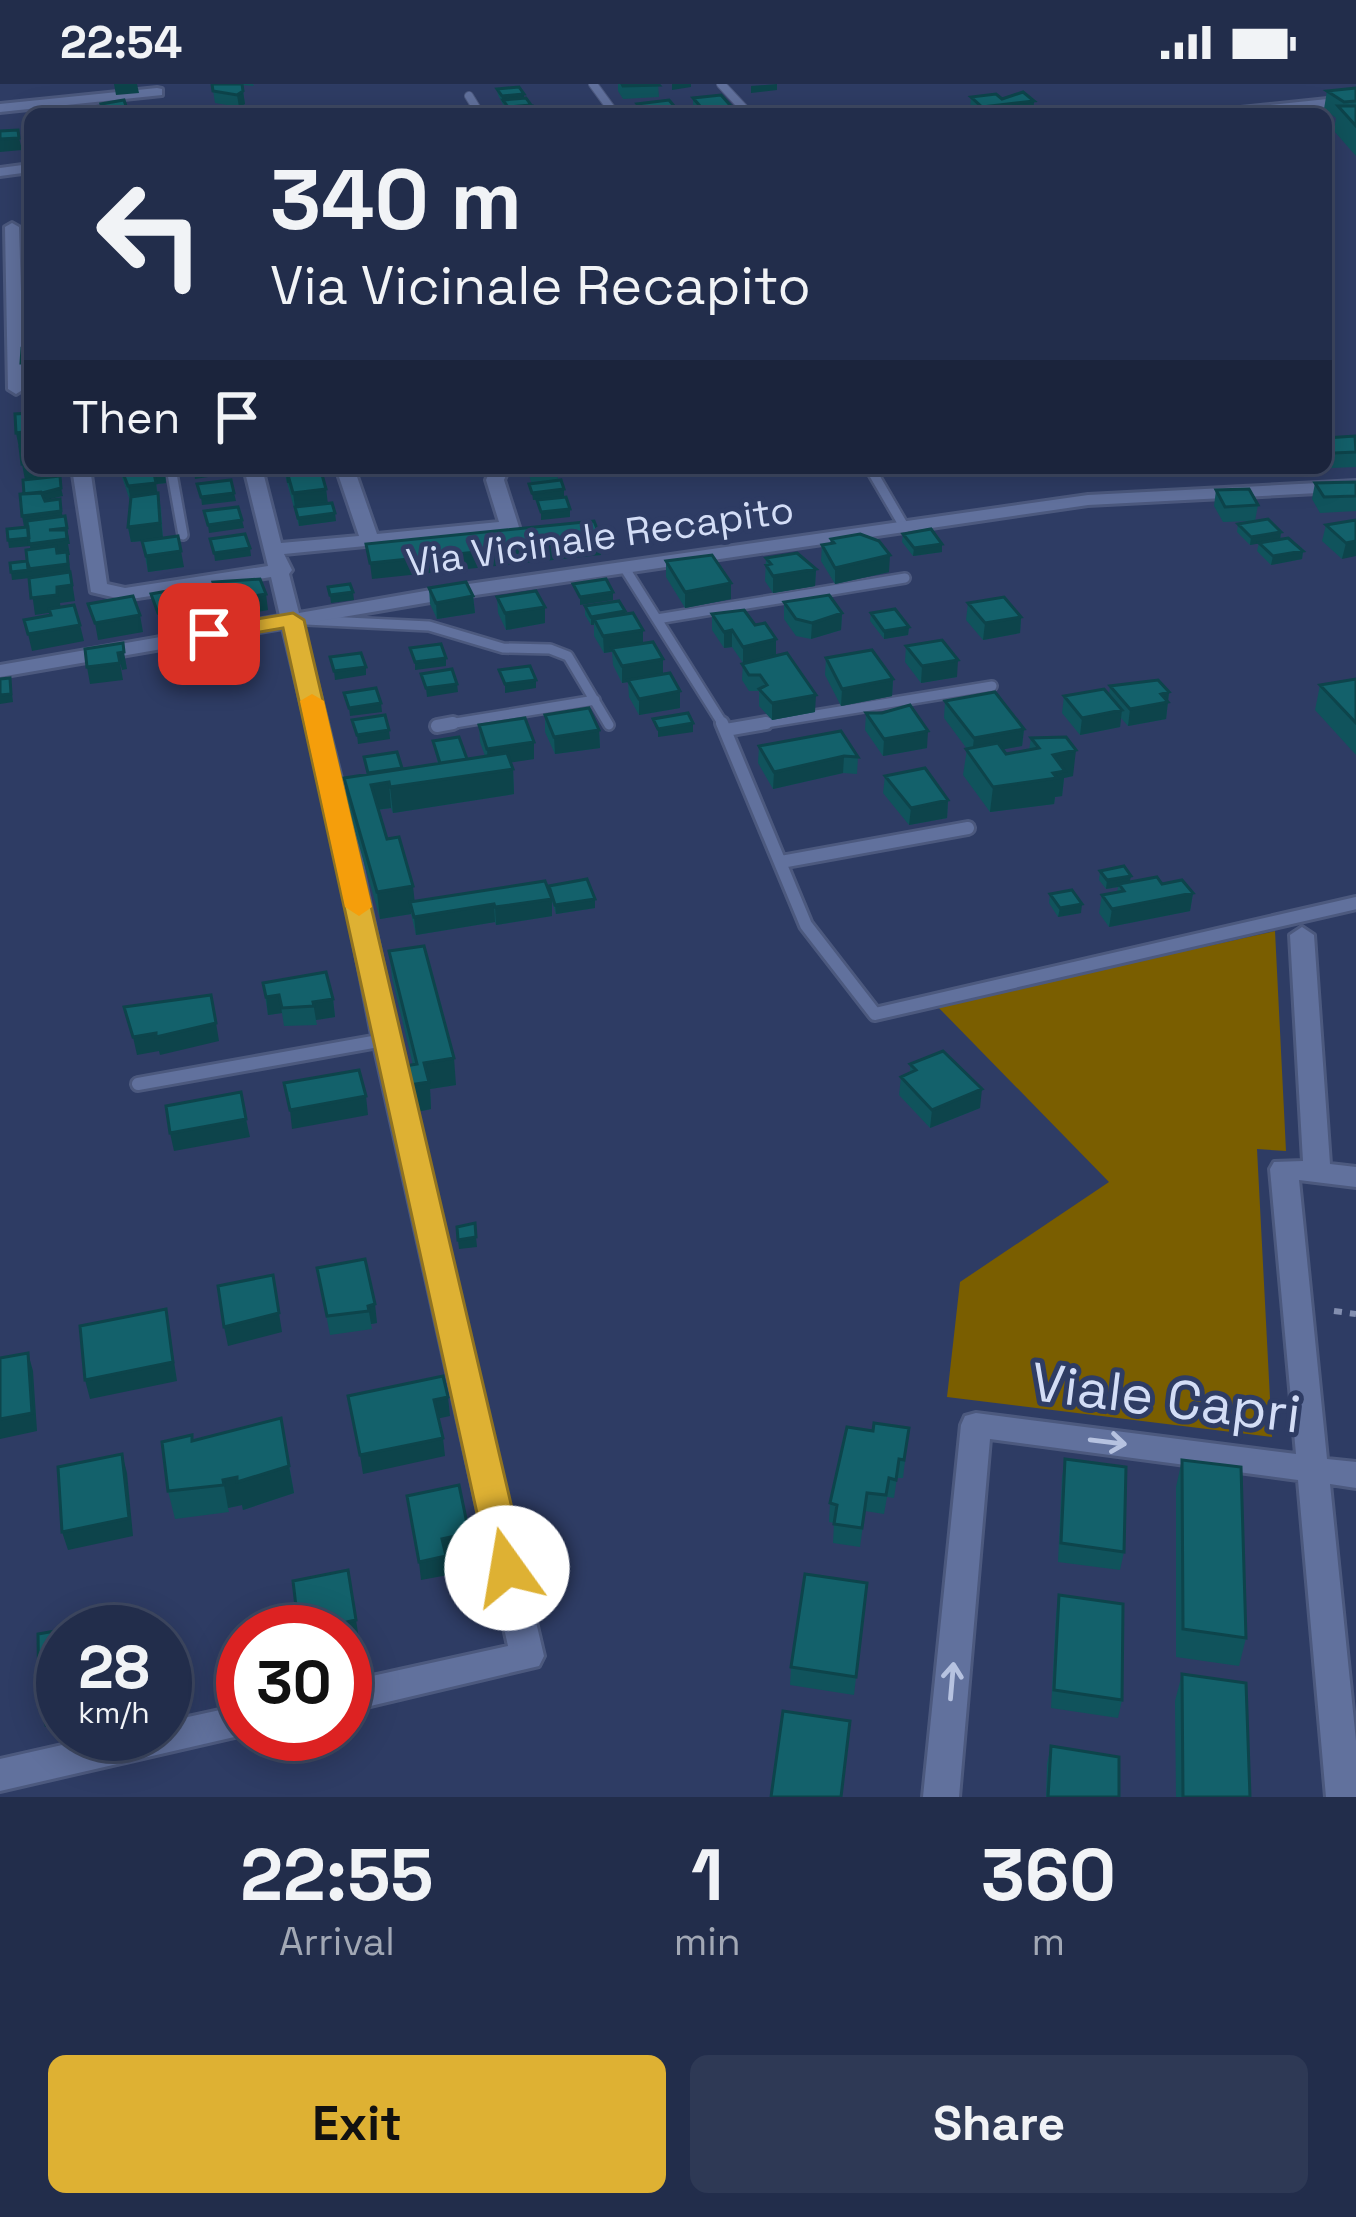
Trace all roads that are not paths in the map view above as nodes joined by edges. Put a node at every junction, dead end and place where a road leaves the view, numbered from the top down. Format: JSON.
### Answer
{"nodes":[{"id":1,"x":721,"y":84,"type":"edge"},
{"id":2,"x":155,"y":88,"type":"edge"},
{"id":3,"x":469,"y":96,"type":"dead end"},
{"id":4,"x":1356,"y":100,"type":"edge"},
{"id":5,"x":0,"y":108,"type":"edge"},
{"id":6,"x":476,"y":108,"type":"edge"},
{"id":7,"x":743,"y":108,"type":"edge"},
{"id":8,"x":1279,"y":108,"type":"edge"},
{"id":9,"x":14,"y":226,"type":"edge"},
{"id":10,"x":16,"y":388,"type":"dead end"},
{"id":11,"x":82,"y":474,"type":"edge"},
{"id":12,"x":172,"y":474,"type":"edge"},
{"id":13,"x":255,"y":474,"type":"edge"},
{"id":14,"x":347,"y":474,"type":"edge"},
{"id":15,"x":498,"y":474,"type":"edge"},
{"id":16,"x":874,"y":474,"type":"edge"},
{"id":17,"x":1356,"y":486,"type":"edge"},
{"id":18,"x":905,"y":528,"type":"junction"},
{"id":19,"x":183,"y":536,"type":"edge"},
{"id":20,"x":369,"y":538,"type":"junction"},
{"id":21,"x":279,"y":560,"type":"junction"},
{"id":22,"x":624,"y":567,"type":"junction"},
{"id":23,"x":905,"y":578,"type":"dead end"},
{"id":24,"x":657,"y":619,"type":"junction"},
{"id":25,"x":293,"y":620,"type":"junction"},
{"id":26,"x":0,"y":671,"type":"edge"},
{"id":27,"x":992,"y":686,"type":"dead end"},
{"id":28,"x":595,"y":700,"type":"junction"},
{"id":29,"x":609,"y":724,"type":"dead end"},
{"id":30,"x":437,"y":726,"type":"dead end"},
{"id":31,"x":726,"y":730,"type":"junction"},
{"id":32,"x":968,"y":828,"type":"dead end"},
{"id":33,"x":781,"y":862,"type":"junction"},
{"id":34,"x":1356,"y":903,"type":"edge"},
{"id":35,"x":1302,"y":935,"type":"dead end"},
{"id":36,"x":386,"y":1040,"type":"junction"},
{"id":37,"x":138,"y":1084,"type":"dead end"},
{"id":38,"x":1317,"y":1172,"type":"junction"},
{"id":39,"x":1356,"y":1177,"type":"edge"},
{"id":40,"x":1310,"y":1469,"type":"junction"},
{"id":41,"x":1356,"y":1475,"type":"edge"},
{"id":42,"x":372,"y":1691,"type":"edge"},
{"id":43,"x":216,"y":1726,"type":"edge"},
{"id":44,"x":0,"y":1775,"type":"edge"},
{"id":45,"x":941,"y":1797,"type":"edge"},
{"id":46,"x":1344,"y":1797,"type":"edge"}],
"edges":[{"from":1,"to":7,"type":"lane"},
{"from":2,"to":5,"type":"street"},
{"from":3,"to":6,"type":"lane"},
{"from":4,"to":8,"type":"street"},
{"from":9,"to":10,"type":"street"},
{"from":11,"to":21,"type":"street"},
{"from":12,"to":19,"type":"lane"},
{"from":13,"to":21,"type":"street"},
{"from":14,"to":20,"type":"street"},
{"from":15,"to":20,"type":"street"},
{"from":16,"to":18,"type":"lane"},
{"from":17,"to":18,"type":"street","name":"Via Vicinale Recapito"},
{"from":18,"to":22,"type":"street","name":"Via Vicinale Recapito"},
{"from":20,"to":21,"type":"street"},
{"from":21,"to":25,"type":"street"},
{"from":22,"to":24,"type":"lane"},
{"from":22,"to":25,"type":"street","name":"Via Vicinale Recapito"},
{"from":23,"to":24,"type":"lane"},
{"from":24,"to":31,"type":"lane"},
{"from":25,"to":26,"type":"street","name":"Via Vicinale Recapito"},
{"from":25,"to":28,"type":"lane"},
{"from":25,"to":36,"type":"street"},
{"from":27,"to":31,"type":"lane"},
{"from":28,"to":29,"type":"lane"},
{"from":28,"to":30,"type":"lane"},
{"from":31,"to":33,"type":"lane"},
{"from":32,"to":33,"type":"lane"},
{"from":33,"to":34,"type":"lane"},
{"from":35,"to":38,"type":"street"},
{"from":36,"to":37,"type":"lane"},
{"from":36,"to":42,"type":"street"},
{"from":38,"to":39,"type":"street"},
{"from":38,"to":40,"type":"street"},
{"from":40,"to":41,"type":"street","name":"Viale Capri"},
{"from":45,"to":40,"type":"street","name":"Viale Capri","one_way":true},
{"from":40,"to":46,"type":"street"},
{"from":43,"to":44,"type":"street"}]}
